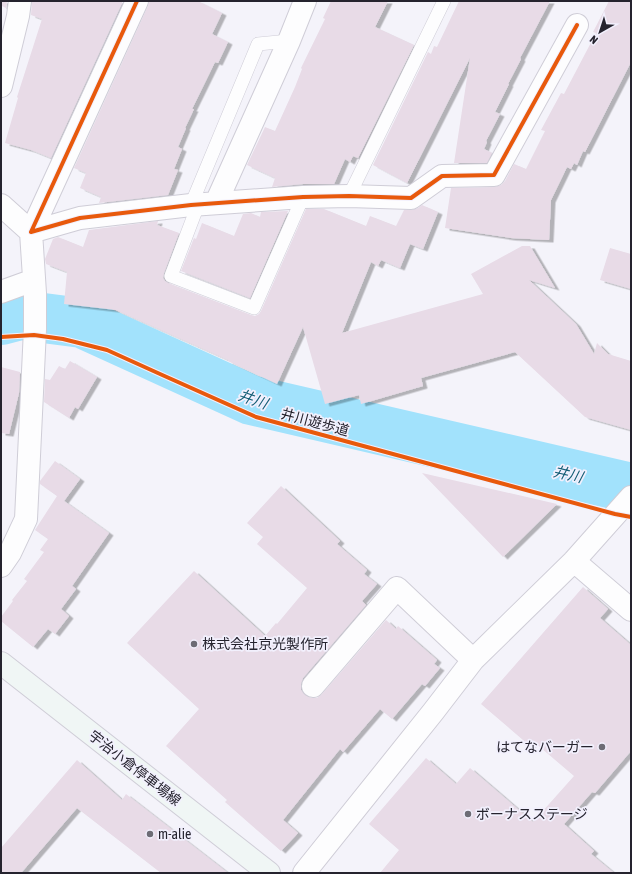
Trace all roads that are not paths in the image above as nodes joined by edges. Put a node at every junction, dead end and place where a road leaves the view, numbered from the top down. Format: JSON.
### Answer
{"nodes":[{"id":1,"x":137,"y":1,"type":"edge"},
{"id":2,"x":305,"y":1,"type":"edge"},
{"id":3,"x":444,"y":1,"type":"edge"},
{"id":4,"x":13,"y":9,"type":"edge"},
{"id":5,"x":577,"y":25,"type":"dead end"},
{"id":6,"x":1,"y":86,"type":"edge"},
{"id":7,"x":349,"y":196,"type":"junction"},
{"id":8,"x":303,"y":197,"type":"junction"},
{"id":9,"x":201,"y":204,"type":"junction"},
{"id":10,"x":1,"y":205,"type":"edge"},
{"id":11,"x":31,"y":232,"type":"junction"},
{"id":12,"x":34,"y":287,"type":"junction"},
{"id":13,"x":1,"y":292,"type":"edge"},
{"id":14,"x":626,"y":502,"type":"edge"},
{"id":15,"x":574,"y":561,"type":"junction"},
{"id":16,"x":1,"y":566,"type":"edge"},
{"id":17,"x":631,"y":610,"type":"edge"},
{"id":18,"x":473,"y":660,"type":"junction"},
{"id":19,"x":1,"y":663,"type":"edge"},
{"id":20,"x":314,"y":686,"type":"dead end"},
{"id":21,"x":269,"y":873,"type":"edge"},
{"id":22,"x":304,"y":873,"type":"edge"}],
"edges":[{"from":1,"to":11,"type":"street"},
{"from":2,"to":9,"type":"street"},
{"from":3,"to":7,"type":"lane"},
{"from":4,"to":6,"type":"street"},
{"from":5,"to":7,"type":"street"},
{"from":7,"to":8,"type":"street"},
{"from":8,"to":9,"type":"street"},
{"from":8,"to":9,"type":"lane"},
{"from":9,"to":11,"type":"street"},
{"from":10,"to":11,"type":"street"},
{"from":11,"to":12,"type":"street"},
{"from":12,"to":13,"type":"street"},
{"from":12,"to":16,"type":"street"},
{"from":14,"to":15,"type":"street"},
{"from":15,"to":17,"type":"street"},
{"from":15,"to":18,"type":"street"},
{"from":18,"to":20,"type":"street"},
{"from":18,"to":22,"type":"street"},
{"from":19,"to":21,"type":"main road","name":"宇治小倉停車場線"}]}
